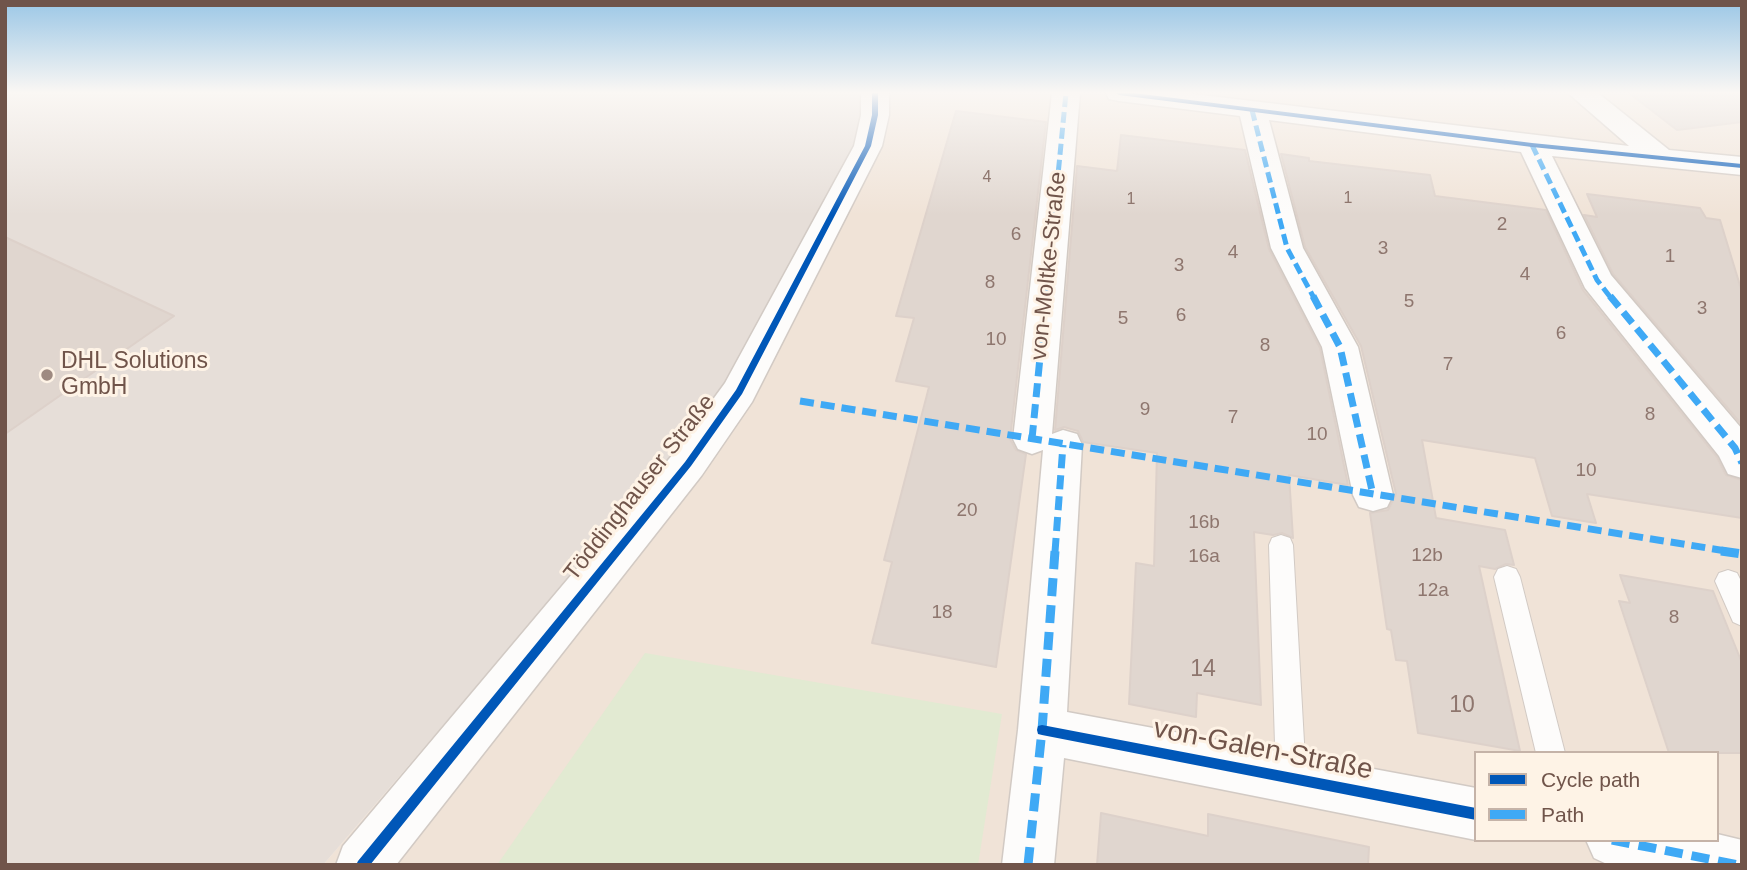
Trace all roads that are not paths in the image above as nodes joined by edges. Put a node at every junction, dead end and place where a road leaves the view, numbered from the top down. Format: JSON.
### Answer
{"nodes":[{"id":1,"x":871,"y":134,"type":"edge"},
{"id":2,"x":1064,"y":134,"type":"edge"},
{"id":3,"x":1258,"y":134,"type":"edge"},
{"id":4,"x":1441,"y":134,"type":"edge"},
{"id":5,"x":1631,"y":134,"type":"edge"},
{"id":6,"x":1532,"y":145,"type":"junction"},
{"id":7,"x":1660,"y":157,"type":"junction"},
{"id":8,"x":1742,"y":166,"type":"edge"},
{"id":9,"x":1742,"y":463,"type":"edge"},
{"id":10,"x":1373,"y":495,"type":"dead end"},
{"id":11,"x":1281,"y":545,"type":"dead end"},
{"id":12,"x":1507,"y":577,"type":"dead end"},
{"id":13,"x":1728,"y":581,"type":"dead end"},
{"id":14,"x":1742,"y":614,"type":"edge"},
{"id":15,"x":1042,"y":730,"type":"junction"},
{"id":16,"x":1550,"y":751,"type":"edge"},
{"id":17,"x":1292,"y":778,"type":"junction"},
{"id":18,"x":1474,"y":814,"type":"edge"},
{"id":19,"x":1622,"y":842,"type":"edge"},
{"id":20,"x":362,"y":865,"type":"edge"},
{"id":21,"x":1028,"y":865,"type":"edge"},
{"id":22,"x":1739,"y":865,"type":"edge"}],
"edges":[{"from":1,"to":20,"type":"street","name":"Töddinghauser Straße"},
{"from":2,"to":15,"type":"street","name":"von-Moltke-Straße"},
{"from":3,"to":10,"type":"street"},
{"from":4,"to":6,"type":"street"},
{"from":5,"to":7,"type":"street"},
{"from":6,"to":7,"type":"street"},
{"from":6,"to":9,"type":"street"},
{"from":7,"to":8,"type":"street"},
{"from":11,"to":17,"type":"lane"},
{"from":12,"to":16,"type":"lane"},
{"from":13,"to":14,"type":"lane"},
{"from":15,"to":17,"type":"street","name":"von-Galen-Straße"},
{"from":15,"to":21,"type":"street","name":"von-Moltke-Straße"},
{"from":17,"to":18,"type":"street","name":"von-Galen-Straße"},
{"from":19,"to":22,"type":"street"}]}
